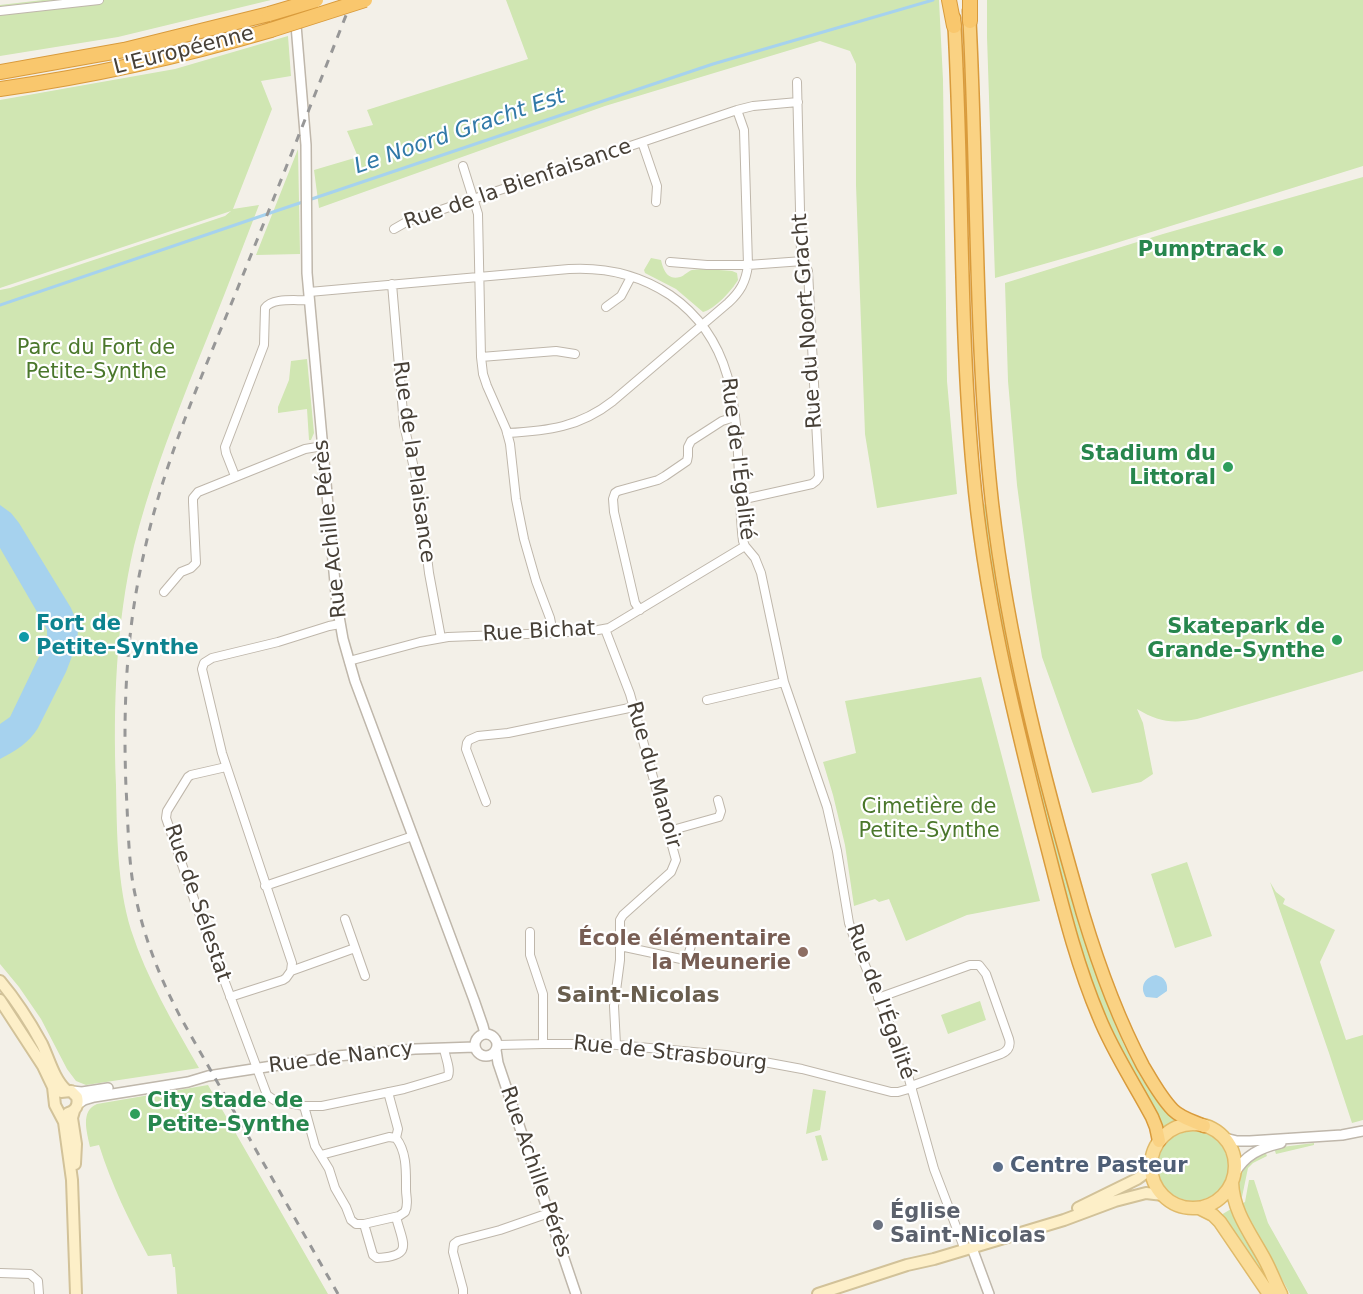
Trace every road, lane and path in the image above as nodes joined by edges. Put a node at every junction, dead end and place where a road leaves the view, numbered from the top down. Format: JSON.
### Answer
{"nodes":[{"id":1,"x":99,"y":0,"type":"edge"},
{"id":2,"x":294,"y":0,"type":"edge"},
{"id":3,"x":316,"y":0,"type":"edge"},
{"id":4,"x":365,"y":0,"type":"edge"},
{"id":5,"x":951,"y":0,"type":"edge"},
{"id":6,"x":969,"y":0,"type":"edge"},
{"id":7,"x":0,"y":11,"type":"edge"},
{"id":8,"x":970,"y":21,"type":"joint"},
{"id":9,"x":954,"y":26,"type":"joint"},
{"id":10,"x":0,"y":72,"type":"edge"},
{"id":11,"x":797,"y":82,"type":"dead end"},
{"id":12,"x":0,"y":89,"type":"edge"},
{"id":13,"x":798,"y":102,"type":"junction"},
{"id":14,"x":737,"y":110,"type":"junction"},
{"id":15,"x":642,"y":142,"type":"junction"},
{"id":16,"x":463,"y":166,"type":"dead end"},
{"id":17,"x":474,"y":198,"type":"junction"},
{"id":18,"x":656,"y":202,"type":"dead end"},
{"id":19,"x":394,"y":229,"type":"dead end"},
{"id":20,"x":803,"y":261,"type":"junction"},
{"id":21,"x":670,"y":262,"type":"dead end"},
{"id":22,"x":748,"y":265,"type":"junction"},
{"id":23,"x":480,"y":276,"type":"junction"},
{"id":24,"x":631,"y":277,"type":"junction"},
{"id":25,"x":392,"y":284,"type":"junction"},
{"id":26,"x":309,"y":296,"type":"junction"},
{"id":27,"x":606,"y":307,"type":"dead end"},
{"id":28,"x":702,"y":325,"type":"junction"},
{"id":29,"x":575,"y":354,"type":"dead end"},
{"id":30,"x":482,"y":357,"type":"junction"},
{"id":31,"x":735,"y":417,"type":"junction"},
{"id":32,"x":507,"y":433,"type":"junction"},
{"id":33,"x":323,"y":446,"type":"junction"},
{"id":34,"x":235,"y":476,"type":"junction"},
{"id":35,"x":740,"y":500,"type":"junction"},
{"id":36,"x":745,"y":546,"type":"junction"},
{"id":37,"x":164,"y":592,"type":"dead end"},
{"id":38,"x":640,"y":610,"type":"junction"},
{"id":39,"x":340,"y":624,"type":"junction"},
{"id":40,"x":605,"y":629,"type":"junction"},
{"id":41,"x":552,"y":633,"type":"junction"},
{"id":42,"x":441,"y":638,"type":"junction"},
{"id":43,"x":349,"y":661,"type":"junction"},
{"id":44,"x":784,"y":682,"type":"junction"},
{"id":45,"x":707,"y":700,"type":"dead end"},
{"id":46,"x":634,"y":707,"type":"junction"},
{"id":47,"x":226,"y":767,"type":"junction"},
{"id":48,"x":718,"y":800,"type":"dead end"},
{"id":49,"x":486,"y":802,"type":"dead end"},
{"id":50,"x":669,"y":831,"type":"junction"},
{"id":51,"x":413,"y":836,"type":"junction"},
{"id":52,"x":265,"y":886,"type":"junction"},
{"id":53,"x":345,"y":919,"type":"dead end"},
{"id":54,"x":530,"y":932,"type":"dead end"},
{"id":55,"x":692,"y":942,"type":"dead end"},
{"id":56,"x":620,"y":946,"type":"junction"},
{"id":57,"x":355,"y":948,"type":"junction"},
{"id":58,"x":291,"y":970,"type":"junction"},
{"id":59,"x":365,"y":976,"type":"dead end"},
{"id":60,"x":2,"y":986,"type":"edge"},
{"id":61,"x":230,"y":997,"type":"junction"},
{"id":62,"x":878,"y":998,"type":"junction"},
{"id":63,"x":0,"y":999,"type":"edge"},
{"id":64,"x":485,"y":1034,"type":"junction"},
{"id":65,"x":543,"y":1044,"type":"junction"},
{"id":66,"x":616,"y":1045,"type":"junction"},
{"id":67,"x":475,"y":1047,"type":"junction"},
{"id":68,"x":444,"y":1048,"type":"junction"},
{"id":69,"x":496,"y":1048,"type":"junction"},
{"id":70,"x":256,"y":1068,"type":"junction"},
{"id":71,"x":208,"y":1076,"type":"junction"},
{"id":72,"x":912,"y":1087,"type":"junction"},
{"id":73,"x":69,"y":1091,"type":"junction"},
{"id":74,"x":388,"y":1092,"type":"junction"},
{"id":75,"x":55,"y":1099,"type":"junction"},
{"id":76,"x":304,"y":1106,"type":"junction"},
{"id":77,"x":76,"y":1108,"type":"junction"},
{"id":78,"x":59,"y":1111,"type":"junction"},
{"id":79,"x":1204,"y":1126,"type":"junction"},
{"id":80,"x":1363,"y":1131,"type":"edge"},
{"id":81,"x":1318,"y":1137,"type":"junction"},
{"id":82,"x":396,"y":1138,"type":"junction"},
{"id":83,"x":1225,"y":1138,"type":"junction"},
{"id":84,"x":1160,"y":1141,"type":"junction"},
{"id":85,"x":321,"y":1155,"type":"junction"},
{"id":86,"x":1151,"y":1164,"type":"junction"},
{"id":87,"x":1233,"y":1178,"type":"junction"},
{"id":88,"x":72,"y":1180,"type":"junction"},
{"id":89,"x":1162,"y":1195,"type":"junction"},
{"id":90,"x":1199,"y":1208,"type":"junction"},
{"id":91,"x":549,"y":1213,"type":"junction"},
{"id":92,"x":396,"y":1217,"type":"junction"},
{"id":93,"x":364,"y":1224,"type":"junction"},
{"id":94,"x":1046,"y":1225,"type":"junction"},
{"id":95,"x":969,"y":1249,"type":"junction"},
{"id":96,"x":0,"y":1273,"type":"edge"},
{"id":97,"x":39,"y":1294,"type":"edge"},
{"id":98,"x":76,"y":1294,"type":"edge"},
{"id":99,"x":463,"y":1294,"type":"edge"},
{"id":100,"x":576,"y":1294,"type":"edge"},
{"id":101,"x":818,"y":1294,"type":"edge"},
{"id":102,"x":989,"y":1294,"type":"edge"},
{"id":103,"x":1269,"y":1294,"type":"edge"},
{"id":104,"x":1281,"y":1294,"type":"edge"}],
"edges":[{"from":1,"to":7,"type":"street"},
{"from":2,"to":26,"type":"street","name":"Rue Achille Pérès"},
{"from":3,"to":10,"type":"highway","name":"L'Européenne","bridge":true},
{"from":4,"to":12,"type":"highway","name":"L'Européenne","bridge":true},
{"from":5,"to":9,"type":"highway"},
{"from":6,"to":8,"type":"highway"},
{"from":8,"to":79,"type":"highway"},
{"from":9,"to":84,"type":"highway"},
{"from":11,"to":13,"type":"street","name":"Rue du Noort Gracht"},
{"from":13,"to":14,"type":"street","name":"Rue de la Bienfaisance"},
{"from":13,"to":20,"type":"street","name":"Rue du Noort Gracht"},
{"from":14,"to":15,"type":"street","name":"Rue de la Bienfaisance"},
{"from":14,"to":22,"type":"street"},
{"from":15,"to":17,"type":"street","name":"Rue de la Bienfaisance"},
{"from":15,"to":18,"type":"street","name":"Rue de la Bienfaisance"},
{"from":16,"to":17,"type":"street"},
{"from":17,"to":19,"type":"street","name":"Rue de la Bienfaisance"},
{"from":17,"to":23,"type":"street"},
{"from":20,"to":22,"type":"street"},
{"from":20,"to":35,"type":"street","name":"Rue du Noort Gracht"},
{"from":21,"to":22,"type":"street"},
{"from":22,"to":28,"type":"street"},
{"from":23,"to":24,"type":"street","name":"Rue de l'Égalité"},
{"from":23,"to":25,"type":"street","name":"Rue de l'Égalité"},
{"from":23,"to":30,"type":"street"},
{"from":24,"to":27,"type":"street"},
{"from":24,"to":28,"type":"street","name":"Rue de l'Égalité"},
{"from":25,"to":26,"type":"street","name":"Rue de l'Égalité"},
{"from":25,"to":42,"type":"street","name":"Rue de la Plaisance"},
{"from":26,"to":33,"type":"street","name":"Rue Achille Pérès"},
{"from":26,"to":34,"type":"street","name":"Rue de l'Égalité"},
{"from":28,"to":31,"type":"street","name":"Rue de l'Égalité"},
{"from":28,"to":32,"type":"street"},
{"from":29,"to":30,"type":"street"},
{"from":30,"to":32,"type":"street"},
{"from":31,"to":35,"type":"street","name":"Rue de l'Égalité"},
{"from":31,"to":38,"type":"street"},
{"from":32,"to":41,"type":"street"},
{"from":33,"to":34,"type":"street"},
{"from":33,"to":39,"type":"street","name":"Rue Achille Pérès"},
{"from":34,"to":37,"type":"street"},
{"from":35,"to":36,"type":"street","name":"Rue de l'Égalité"},
{"from":36,"to":38,"type":"street","name":"Rue Bichat"},
{"from":36,"to":44,"type":"street","name":"Rue de l'Égalité"},
{"from":38,"to":40,"type":"street","name":"Rue Bichat"},
{"from":39,"to":43,"type":"street","name":"Rue Achille Pérès"},
{"from":39,"to":47,"type":"street"},
{"from":40,"to":41,"type":"street","name":"Rue Bichat"},
{"from":40,"to":46,"type":"street","name":"Rue du Manoir"},
{"from":41,"to":42,"type":"street","name":"Rue Bichat"},
{"from":42,"to":43,"type":"street","name":"Rue Bichat"},
{"from":43,"to":51,"type":"street","name":"Rue Achille Pérès"},
{"from":44,"to":45,"type":"street"},
{"from":44,"to":62,"type":"street","name":"Rue de l'Égalité"},
{"from":46,"to":49,"type":"street"},
{"from":46,"to":50,"type":"street","name":"Rue du Manoir"},
{"from":47,"to":52,"type":"street"},
{"from":47,"to":61,"type":"street","name":"Rue de Sélestat"},
{"from":48,"to":50,"type":"street"},
{"from":50,"to":56,"type":"street","name":"Rue du Manoir"},
{"from":51,"to":52,"type":"street"},
{"from":51,"to":64,"type":"street","name":"Rue Achille Pérès"},
{"from":52,"to":58,"type":"street"},
{"from":53,"to":57,"type":"street"},
{"from":54,"to":65,"type":"street"},
{"from":55,"to":56,"type":"street"},
{"from":56,"to":66,"type":"street","name":"Rue du Manoir"},
{"from":57,"to":58,"type":"street"},
{"from":57,"to":59,"type":"street"},
{"from":58,"to":61,"type":"street"},
{"from":60,"to":73,"type":"main road"},
{"from":61,"to":70,"type":"street","name":"Rue de Sélestat"},
{"from":62,"to":72,"type":"street","name":"Rue de l'Égalité"},
{"from":62,"to":72,"type":"street","name":"Rue de Strasbourg"},
{"from":63,"to":75,"type":"main road"},
{"from":64,"to":67,"type":"street"},
{"from":64,"to":69,"type":"street"},
{"from":65,"to":66,"type":"street","name":"Rue de Strasbourg"},
{"from":65,"to":69,"type":"street","name":"Rue de Strasbourg"},
{"from":66,"to":72,"type":"street","name":"Rue de Strasbourg"},
{"from":67,"to":68,"type":"street","name":"Rue de Nancy"},
{"from":67,"to":69,"type":"street"},
{"from":68,"to":70,"type":"street","name":"Rue de Nancy"},
{"from":68,"to":74,"type":"street"},
{"from":69,"to":91,"type":"street","name":"Rue Achille Pérès"},
{"from":70,"to":71,"type":"street","name":"Rue de Nancy"},
{"from":70,"to":76,"type":"street","name":"Rue de Sélestat"},
{"from":71,"to":73,"type":"street","name":"Rue de Nancy"},
{"from":71,"to":77,"type":"street","name":"Rue de Nancy"},
{"from":72,"to":95,"type":"street","name":"Rue de l'Égalité"},
{"from":73,"to":75,"type":"main road"},
{"from":73,"to":77,"type":"main road"},
{"from":74,"to":76,"type":"street"},
{"from":74,"to":82,"type":"street"},
{"from":75,"to":78,"type":"main road"},
{"from":76,"to":85,"type":"street"},
{"from":77,"to":78,"type":"main road"},
{"from":77,"to":88,"type":"main road"},
{"from":78,"to":88,"type":"main road"},
{"from":79,"to":83,"type":"main road"},
{"from":79,"to":84,"type":"main road"},
{"from":80,"to":81,"type":"street"},
{"from":81,"to":83,"type":"street"},
{"from":81,"to":87,"type":"street"},
{"from":82,"to":85,"type":"street"},
{"from":82,"to":92,"type":"street"},
{"from":83,"to":87,"type":"main road"},
{"from":84,"to":86,"type":"main road"},
{"from":85,"to":93,"type":"street"},
{"from":86,"to":89,"type":"main road"},
{"from":86,"to":94,"type":"main road"},
{"from":87,"to":90,"type":"main road"},
{"from":87,"to":104,"type":"main road"},
{"from":88,"to":98,"type":"main road"},
{"from":89,"to":90,"type":"main road"},
{"from":89,"to":94,"type":"main road"},
{"from":90,"to":103,"type":"main road"},
{"from":91,"to":99,"type":"street"},
{"from":91,"to":100,"type":"street","name":"Rue Achille Pérès"},
{"from":92,"to":93,"type":"street"},
{"from":92,"to":93,"type":"street"},
{"from":94,"to":95,"type":"main road"},
{"from":95,"to":101,"type":"main road"},
{"from":95,"to":102,"type":"street"},
{"from":96,"to":97,"type":"street"}]}
